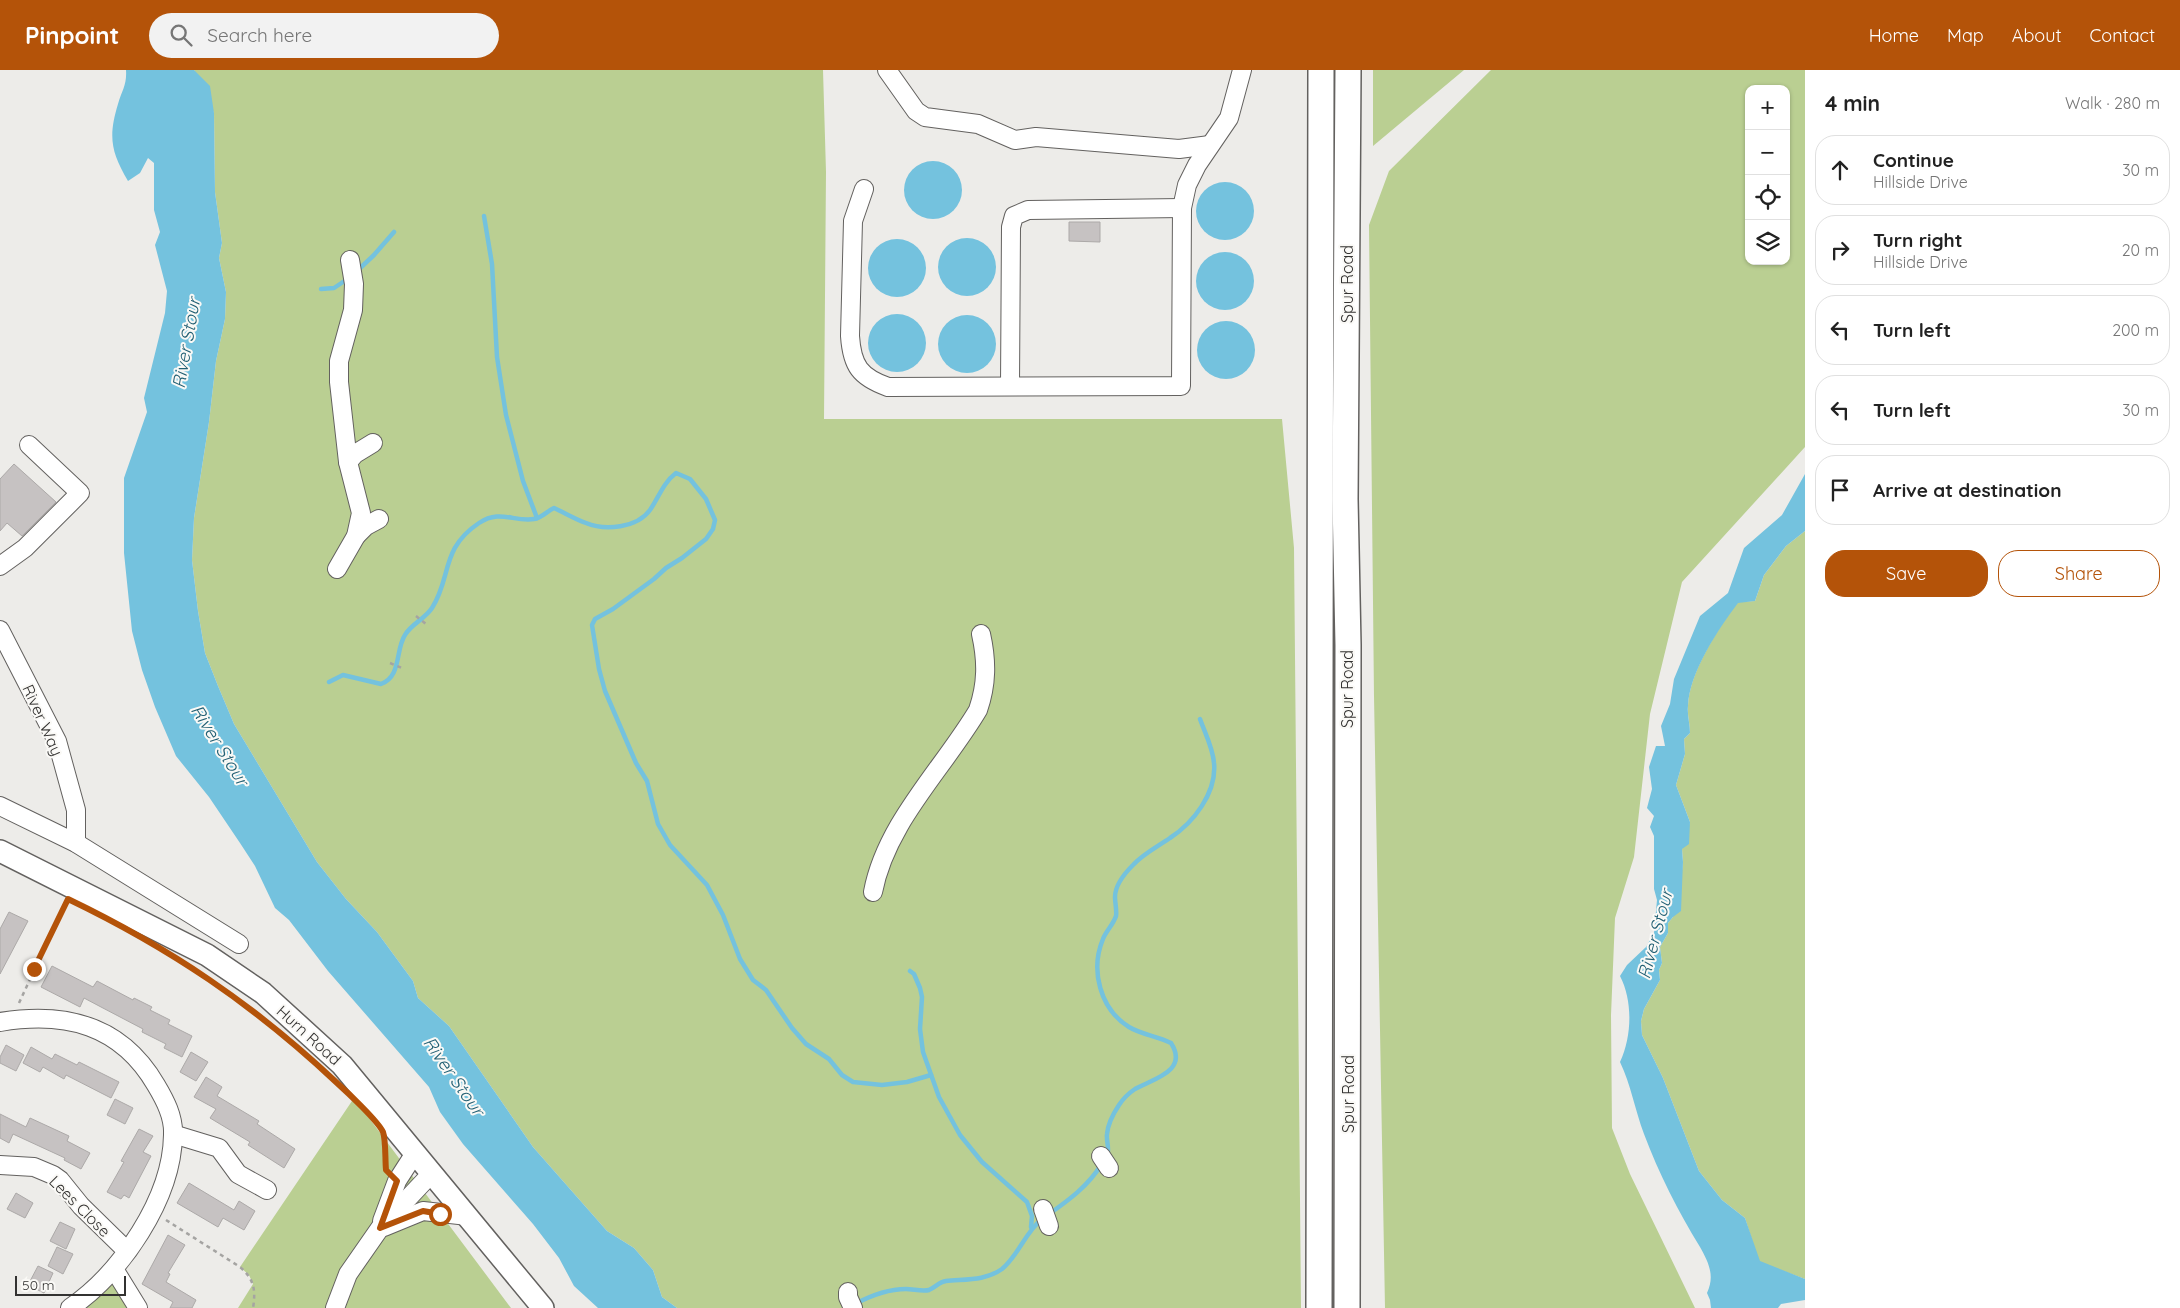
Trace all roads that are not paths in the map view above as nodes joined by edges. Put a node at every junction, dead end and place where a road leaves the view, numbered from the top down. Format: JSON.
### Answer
{"nodes":[{"id":1,"x":887,"y":70,"type":"edge"},
{"id":2,"x":1242,"y":70,"type":"edge"},
{"id":3,"x":1321,"y":70,"type":"edge"},
{"id":4,"x":1348,"y":70,"type":"edge"},
{"id":5,"x":1210,"y":146,"type":"junction"},
{"id":6,"x":864,"y":189,"type":"dead end"},
{"id":7,"x":1182,"y":208,"type":"junction"},
{"id":8,"x":351,"y":270,"type":"dead end"},
{"id":9,"x":1010,"y":386,"type":"junction"},
{"id":10,"x":373,"y":444,"type":"dead end"},
{"id":11,"x":29,"y":445,"type":"dead end"},
{"id":12,"x":348,"y":462,"type":"junction"},
{"id":13,"x":379,"y":519,"type":"dead end"},
{"id":14,"x":356,"y":536,"type":"junction"},
{"id":15,"x":0,"y":566,"type":"edge"},
{"id":16,"x":337,"y":569,"type":"dead end"},
{"id":17,"x":0,"y":630,"type":"edge"},
{"id":18,"x":981,"y":634,"type":"dead end"},
{"id":19,"x":0,"y":806,"type":"edge"},
{"id":20,"x":76,"y":843,"type":"junction"},
{"id":21,"x":0,"y":851,"type":"edge"},
{"id":22,"x":873,"y":892,"type":"dead end"},
{"id":23,"x":239,"y":944,"type":"dead end"},
{"id":24,"x":6,"y":1021,"type":"edge"},
{"id":25,"x":173,"y":1134,"type":"junction"},
{"id":26,"x":415,"y":1153,"type":"junction"},
{"id":27,"x":0,"y":1165,"type":"edge"},
{"id":28,"x":431,"y":1174,"type":"junction"},
{"id":29,"x":268,"y":1190,"type":"dead end"},
{"id":30,"x":1043,"y":1209,"type":"dead end"},
{"id":31,"x":468,"y":1216,"type":"junction"},
{"id":32,"x":1049,"y":1226,"type":"dead end"},
{"id":33,"x":380,"y":1228,"type":"junction"},
{"id":34,"x":127,"y":1252,"type":"junction"},
{"id":35,"x":114,"y":1269,"type":"junction"},
{"id":36,"x":70,"y":1308,"type":"edge"},
{"id":37,"x":138,"y":1308,"type":"edge"},
{"id":38,"x":334,"y":1308,"type":"edge"},
{"id":39,"x":543,"y":1308,"type":"edge"},
{"id":40,"x":1319,"y":1308,"type":"edge"},
{"id":41,"x":1347,"y":1308,"type":"edge"}],
"edges":[{"from":1,"to":5,"type":"street"},
{"from":2,"to":5,"type":"street"},
{"from":3,"to":40,"type":"highway","name":"Spur Road"},
{"from":4,"to":41,"type":"highway","name":"Spur Road"},
{"from":5,"to":7,"type":"street"},
{"from":6,"to":9,"type":"street"},
{"from":7,"to":9,"type":"street"},
{"from":7,"to":9,"type":"street"},
{"from":8,"to":12,"type":"street"},
{"from":10,"to":12,"type":"street"},
{"from":11,"to":15,"type":"street"},
{"from":12,"to":14,"type":"street"},
{"from":13,"to":14,"type":"street"},
{"from":14,"to":16,"type":"street"},
{"from":17,"to":20,"type":"street","name":"River Way"},
{"from":18,"to":22,"type":"street"},
{"from":19,"to":20,"type":"street"},
{"from":20,"to":23,"type":"street"},
{"from":21,"to":26,"type":"main road","name":"Hurn Road"},
{"from":24,"to":25,"type":"street"},
{"from":25,"to":29,"type":"street"},
{"from":25,"to":34,"type":"street"},
{"from":26,"to":28,"type":"main road","name":"Hurn Road"},
{"from":26,"to":33,"type":"street"},
{"from":27,"to":34,"type":"street","name":"Lees Close"},
{"from":28,"to":31,"type":"main road","name":"Hurn Road"},
{"from":28,"to":33,"type":"street"},
{"from":30,"to":32,"type":"street"},
{"from":31,"to":33,"type":"street"},
{"from":31,"to":39,"type":"main road","name":"Hurn Road"},
{"from":33,"to":38,"type":"street"},
{"from":34,"to":35,"type":"street"},
{"from":35,"to":36,"type":"street"},
{"from":35,"to":37,"type":"street"}]}
